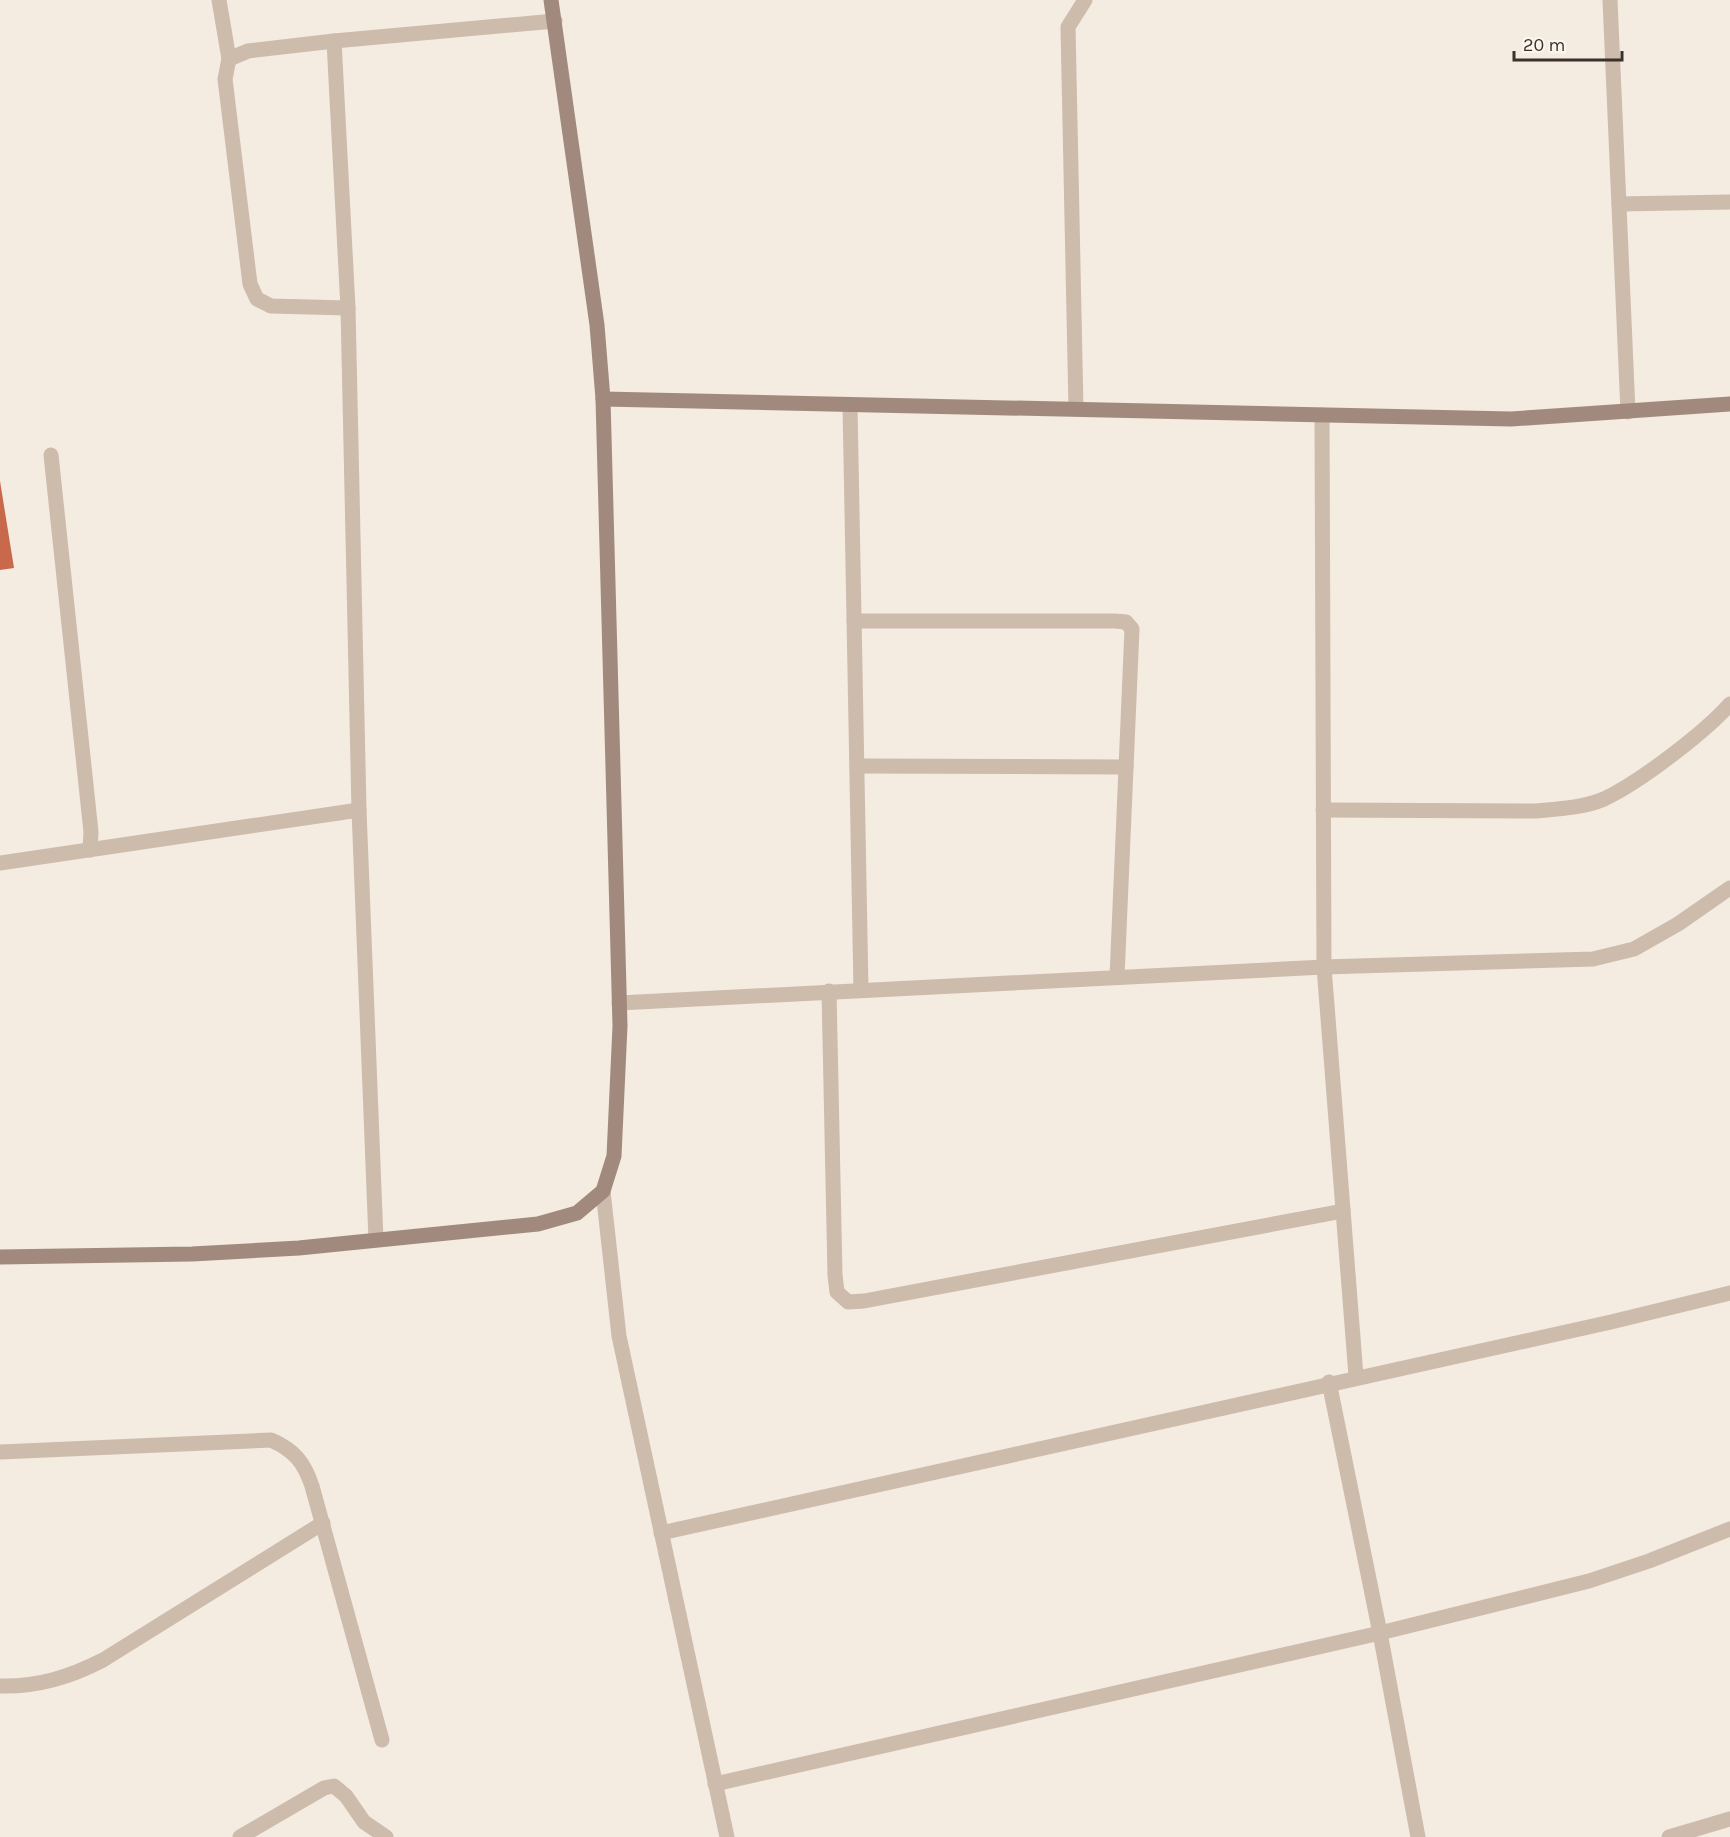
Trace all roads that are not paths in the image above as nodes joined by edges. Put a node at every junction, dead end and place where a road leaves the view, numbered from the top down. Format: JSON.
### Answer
{"nodes":[{"id":1,"x":219,"y":0,"type":"edge"},
{"id":2,"x":551,"y":0,"type":"edge"},
{"id":3,"x":1085,"y":0,"type":"edge"},
{"id":4,"x":1610,"y":0,"type":"edge"},
{"id":5,"x":555,"y":21,"type":"junction"},
{"id":6,"x":334,"y":41,"type":"junction"},
{"id":7,"x":229,"y":59,"type":"junction"},
{"id":8,"x":1730,"y":202,"type":"edge"},
{"id":9,"x":1619,"y":204,"type":"junction"},
{"id":10,"x":348,"y":308,"type":"junction"},
{"id":11,"x":603,"y":399,"type":"junction"},
{"id":12,"x":1730,"y":404,"type":"edge"},
{"id":13,"x":850,"y":405,"type":"junction"},
{"id":14,"x":1076,"y":410,"type":"junction"},
{"id":15,"x":1628,"y":411,"type":"junction"},
{"id":16,"x":1322,"y":415,"type":"junction"},
{"id":17,"x":51,"y":455,"type":"dead end"},
{"id":18,"x":854,"y":621,"type":"junction"},
{"id":19,"x":1730,"y":704,"type":"edge"},
{"id":20,"x":856,"y":766,"type":"junction"},
{"id":21,"x":1126,"y":767,"type":"junction"},
{"id":22,"x":359,"y":810,"type":"junction"},
{"id":23,"x":1323,"y":810,"type":"junction"},
{"id":24,"x":90,"y":850,"type":"junction"},
{"id":25,"x":0,"y":863,"type":"edge"},
{"id":26,"x":1730,"y":888,"type":"edge"},
{"id":27,"x":1324,"y":967,"type":"junction"},
{"id":28,"x":1117,"y":977,"type":"junction"},
{"id":29,"x":861,"y":990,"type":"junction"},
{"id":30,"x":829,"y":992,"type":"junction"},
{"id":31,"x":619,"y":1002,"type":"junction"},
{"id":32,"x":603,"y":1191,"type":"junction"},
{"id":33,"x":1343,"y":1210,"type":"junction"},
{"id":34,"x":376,"y":1240,"type":"junction"},
{"id":35,"x":0,"y":1257,"type":"edge"},
{"id":36,"x":1730,"y":1293,"type":"edge"},
{"id":37,"x":1356,"y":1376,"type":"junction"},
{"id":38,"x":1329,"y":1382,"type":"junction"},
{"id":39,"x":0,"y":1452,"type":"edge"},
{"id":40,"x":323,"y":1523,"type":"junction"},
{"id":41,"x":1730,"y":1529,"type":"edge"},
{"id":42,"x":661,"y":1533,"type":"junction"},
{"id":43,"x":1380,"y":1633,"type":"junction"},
{"id":44,"x":0,"y":1686,"type":"edge"},
{"id":45,"x":382,"y":1740,"type":"dead end"},
{"id":46,"x":715,"y":1784,"type":"junction"},
{"id":47,"x":1730,"y":1819,"type":"edge"},
{"id":48,"x":240,"y":1837,"type":"edge"},
{"id":49,"x":386,"y":1837,"type":"edge"},
{"id":50,"x":727,"y":1837,"type":"edge"},
{"id":51,"x":1418,"y":1837,"type":"edge"},
{"id":52,"x":1669,"y":1837,"type":"edge"}],
"edges":[{"from":1,"to":7,"type":"street"},
{"from":2,"to":5,"type":"street"},
{"from":3,"to":14,"type":"street"},
{"from":4,"to":9,"type":"street"},
{"from":5,"to":6,"type":"street"},
{"from":5,"to":11,"type":"street"},
{"from":6,"to":7,"type":"street"},
{"from":6,"to":10,"type":"street"},
{"from":7,"to":10,"type":"street"},
{"from":8,"to":9,"type":"street"},
{"from":9,"to":15,"type":"street"},
{"from":10,"to":22,"type":"street"},
{"from":11,"to":13,"type":"street"},
{"from":11,"to":31,"type":"street"},
{"from":12,"to":15,"type":"street"},
{"from":13,"to":14,"type":"street"},
{"from":13,"to":18,"type":"street"},
{"from":14,"to":16,"type":"street"},
{"from":15,"to":16,"type":"street"},
{"from":16,"to":23,"type":"street"},
{"from":17,"to":24,"type":"street"},
{"from":18,"to":20,"type":"street"},
{"from":18,"to":21,"type":"street"},
{"from":19,"to":23,"type":"street"},
{"from":20,"to":21,"type":"street"},
{"from":20,"to":29,"type":"street"},
{"from":21,"to":28,"type":"street"},
{"from":22,"to":24,"type":"street"},
{"from":22,"to":34,"type":"street"},
{"from":23,"to":27,"type":"street"},
{"from":24,"to":25,"type":"street"},
{"from":26,"to":27,"type":"street"},
{"from":27,"to":28,"type":"street"},
{"from":27,"to":33,"type":"street"},
{"from":28,"to":29,"type":"street"},
{"from":29,"to":30,"type":"street"},
{"from":30,"to":31,"type":"street"},
{"from":30,"to":33,"type":"street"},
{"from":31,"to":32,"type":"street"},
{"from":32,"to":34,"type":"street"},
{"from":32,"to":42,"type":"street"},
{"from":33,"to":37,"type":"street"},
{"from":34,"to":35,"type":"street"},
{"from":36,"to":37,"type":"street"},
{"from":37,"to":38,"type":"street"},
{"from":38,"to":42,"type":"street"},
{"from":38,"to":43,"type":"street"},
{"from":39,"to":40,"type":"street"},
{"from":40,"to":44,"type":"street"},
{"from":40,"to":45,"type":"street"},
{"from":41,"to":43,"type":"street"},
{"from":42,"to":46,"type":"street"},
{"from":43,"to":46,"type":"street"},
{"from":43,"to":51,"type":"street"},
{"from":46,"to":50,"type":"street"},
{"from":47,"to":52,"type":"street"},
{"from":48,"to":49,"type":"street"}]}
